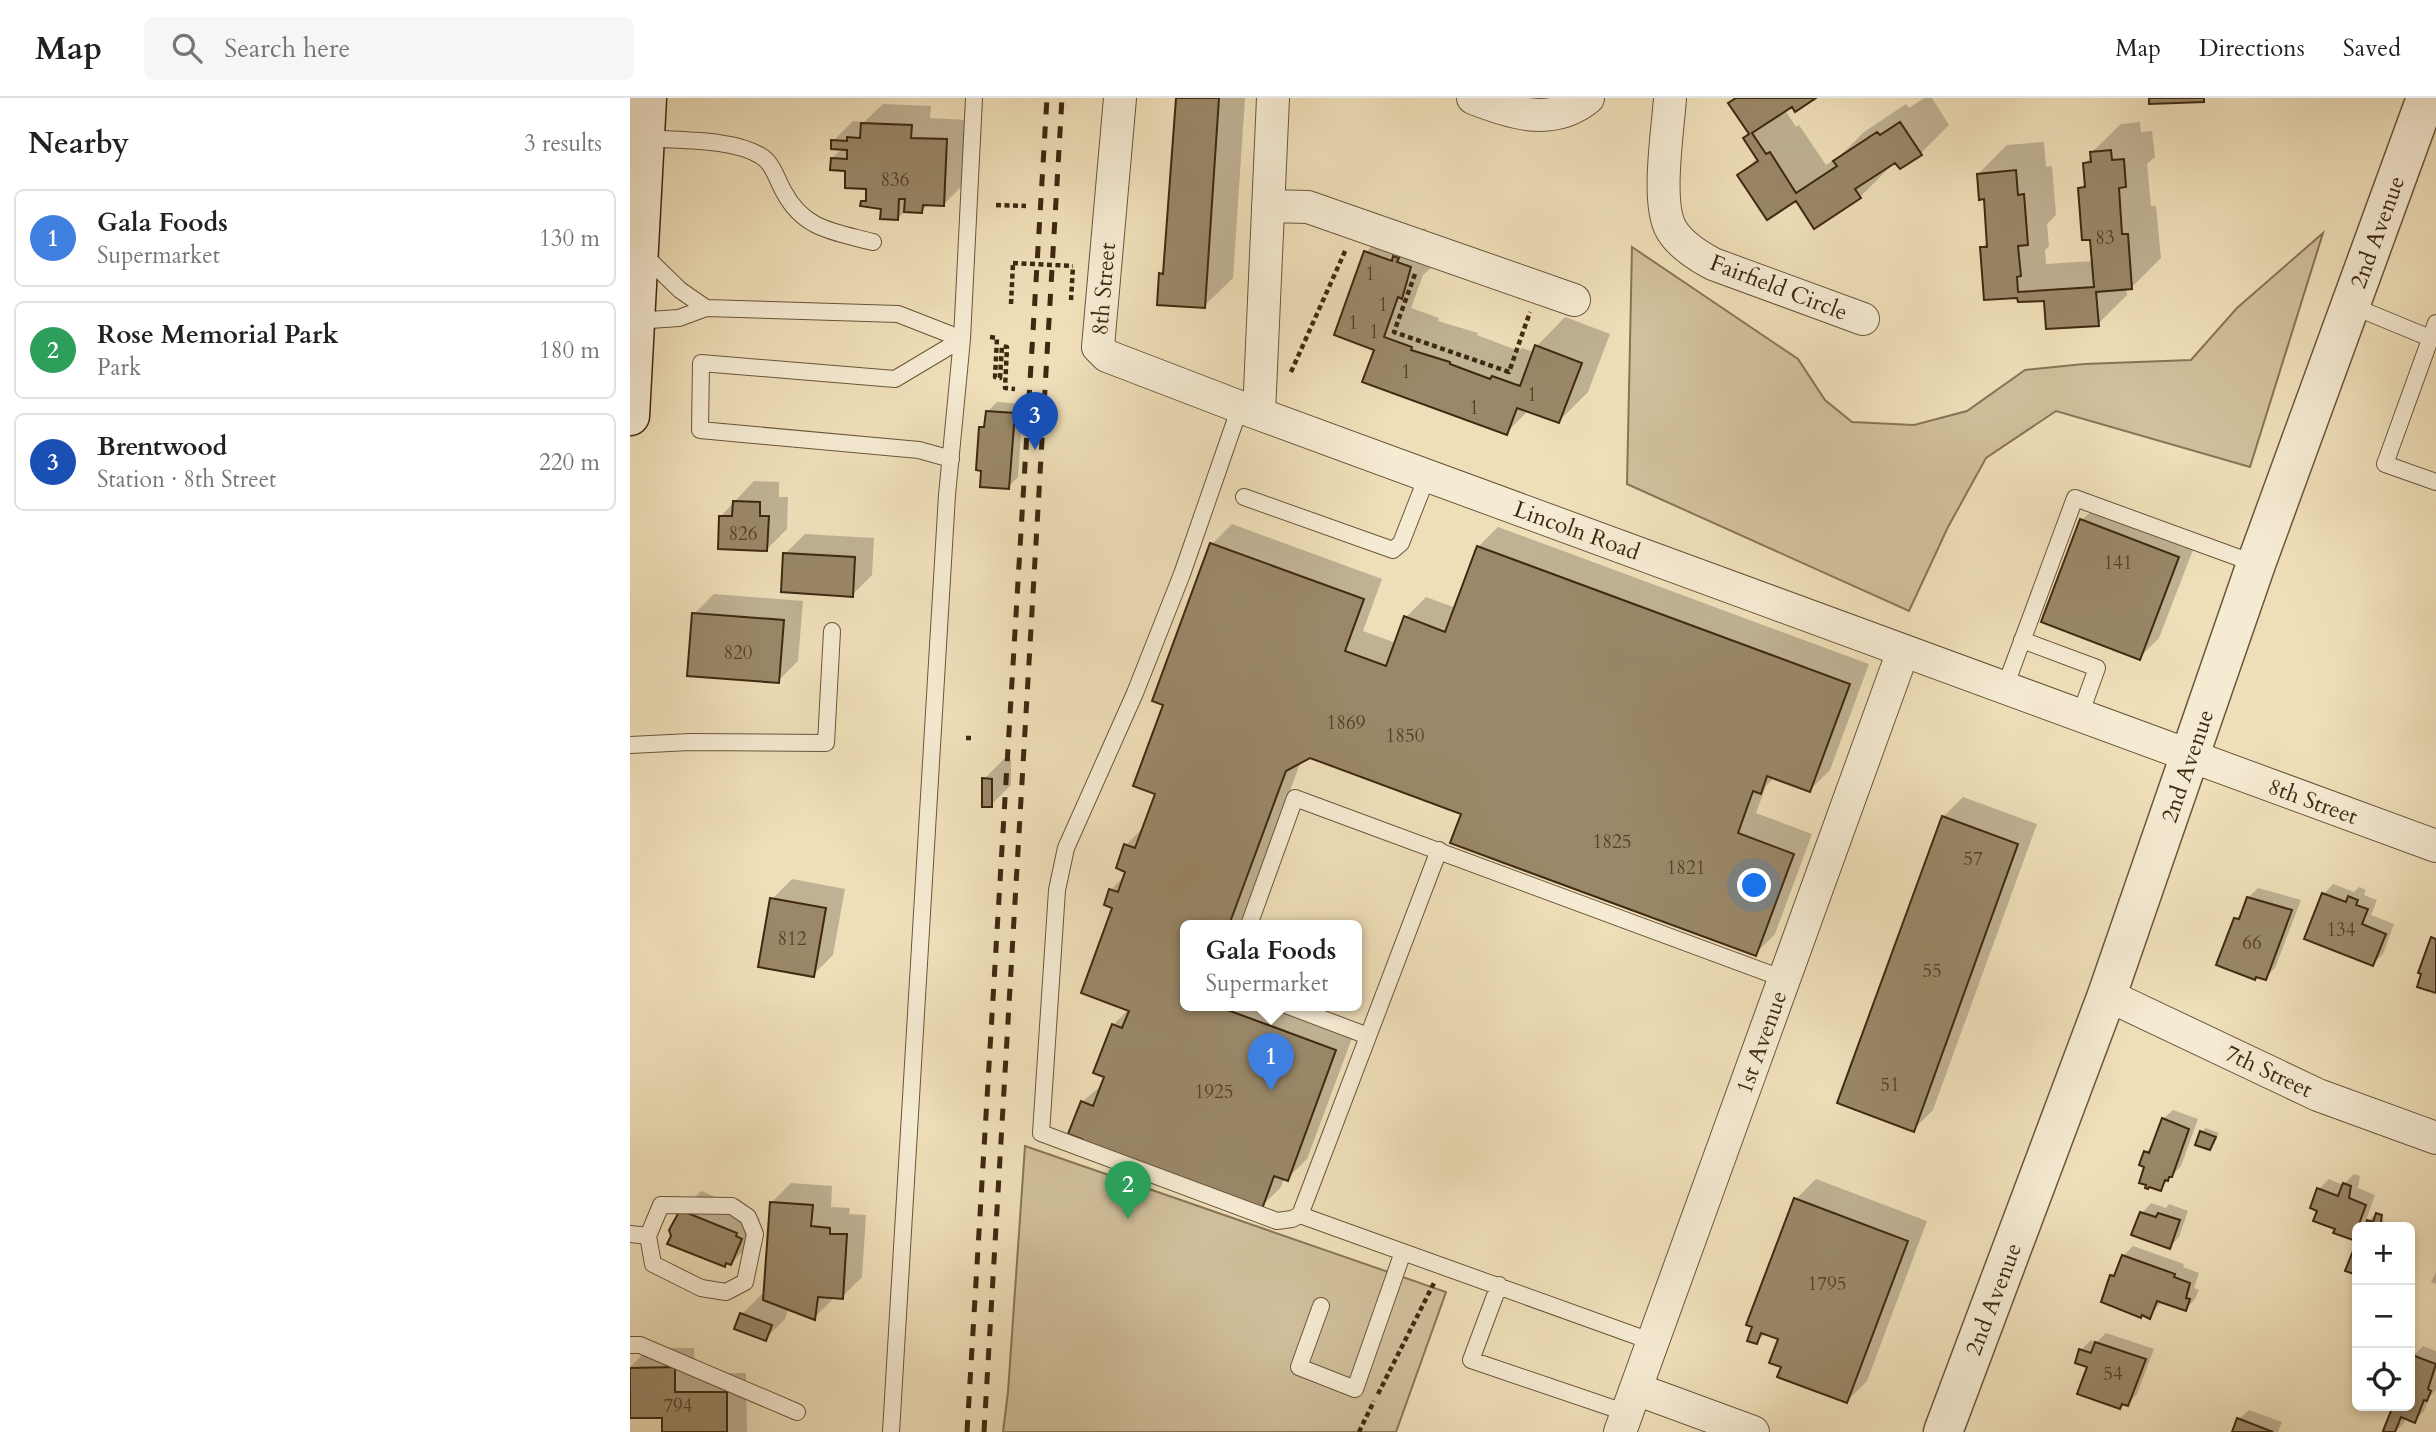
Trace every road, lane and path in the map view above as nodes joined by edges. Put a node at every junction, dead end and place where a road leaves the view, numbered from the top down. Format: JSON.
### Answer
{"nodes":[{"id":1,"x":647,"y":98,"type":"edge"},
{"id":2,"x":974,"y":98,"type":"edge"},
{"id":3,"x":1120,"y":98,"type":"edge"},
{"id":4,"x":1273,"y":98,"type":"edge"},
{"id":5,"x":1473,"y":98,"type":"edge"},
{"id":6,"x":1588,"y":98,"type":"edge"},
{"id":7,"x":1670,"y":98,"type":"edge"},
{"id":8,"x":2426,"y":98,"type":"edge"},
{"id":9,"x":645,"y":138,"type":"junction"},
{"id":10,"x":636,"y":180,"type":"edge"},
{"id":11,"x":996,"y":205,"type":"dead end"},
{"id":12,"x":1026,"y":206,"type":"dead end"},
{"id":13,"x":1268,"y":206,"type":"junction"},
{"id":14,"x":1357,"y":222,"type":"junction"},
{"id":15,"x":873,"y":242,"type":"dead end"},
{"id":16,"x":1426,"y":247,"type":"junction"},
{"id":17,"x":639,"y":250,"type":"junction"},
{"id":18,"x":1539,"y":289,"type":"junction"},
{"id":19,"x":1574,"y":300,"type":"dead end"},
{"id":20,"x":1070,"y":303,"type":"dead end"},
{"id":21,"x":1010,"y":304,"type":"dead end"},
{"id":22,"x":2350,"y":305,"type":"junction"},
{"id":23,"x":706,"y":308,"type":"junction"},
{"id":24,"x":1863,"y":319,"type":"dead end"},
{"id":25,"x":635,"y":321,"type":"junction"},
{"id":26,"x":2434,"y":329,"type":"edge"},
{"id":27,"x":990,"y":337,"type":"dead end"},
{"id":28,"x":962,"y":338,"type":"junction"},
{"id":29,"x":1287,"y":381,"type":"dead end"},
{"id":30,"x":1015,"y":389,"type":"dead end"},
{"id":31,"x":630,"y":404,"type":"edge"},
{"id":32,"x":1250,"y":410,"type":"junction"},
{"id":33,"x":630,"y":416,"type":"edge"},
{"id":34,"x":951,"y":459,"type":"junction"},
{"id":35,"x":1428,"y":474,"type":"junction"},
{"id":36,"x":2436,"y":482,"type":"edge"},
{"id":37,"x":1244,"y":498,"type":"dead end"},
{"id":38,"x":2256,"y":564,"type":"junction"},
{"id":39,"x":832,"y":631,"type":"dead end"},
{"id":40,"x":2022,"y":640,"type":"junction"},
{"id":41,"x":1903,"y":652,"type":"junction"},
{"id":42,"x":2004,"y":688,"type":"junction"},
{"id":43,"x":2080,"y":715,"type":"junction"},
{"id":44,"x":966,"y":737,"type":"dead end"},
{"id":45,"x":973,"y":738,"type":"dead end"},
{"id":46,"x":630,"y":745,"type":"edge"},
{"id":47,"x":2190,"y":757,"type":"junction"},
{"id":48,"x":2436,"y":846,"type":"edge"},
{"id":49,"x":1439,"y":850,"type":"junction"},
{"id":50,"x":1251,"y":920,"type":"edge"},
{"id":51,"x":1784,"y":979,"type":"junction"},
{"id":52,"x":2107,"y":995,"type":"junction"},
{"id":53,"x":1302,"y":1011,"type":"edge"},
{"id":54,"x":1368,"y":1036,"type":"junction"},
{"id":55,"x":2436,"y":1138,"type":"edge"},
{"id":56,"x":1300,"y":1215,"type":"junction"},
{"id":57,"x":630,"y":1234,"type":"edge"},
{"id":58,"x":649,"y":1236,"type":"junction"},
{"id":59,"x":1403,"y":1252,"type":"junction"},
{"id":60,"x":1443,"y":1266,"type":"junction"},
{"id":61,"x":1499,"y":1285,"type":"junction"},
{"id":62,"x":1321,"y":1306,"type":"dead end"},
{"id":63,"x":1653,"y":1342,"type":"junction"},
{"id":64,"x":630,"y":1345,"type":"edge"},
{"id":65,"x":1628,"y":1411,"type":"edge"},
{"id":66,"x":797,"y":1412,"type":"dead end"},
{"id":67,"x":891,"y":1432,"type":"edge"},
{"id":68,"x":1359,"y":1432,"type":"edge"},
{"id":69,"x":1753,"y":1432,"type":"edge"},
{"id":70,"x":1943,"y":1432,"type":"edge"}],
"edges":[{"from":1,"to":9,"type":"street"},
{"from":2,"to":28,"type":"lane"},
{"from":3,"to":32,"type":"street","name":"8th Street"},
{"from":4,"to":13,"type":"street"},
{"from":5,"to":6,"type":"street"},
{"from":7,"to":24,"type":"street","name":"Fairfield Circle"},
{"from":8,"to":22,"type":"street","name":"2nd Avenue"},
{"from":9,"to":10,"type":"street"},
{"from":9,"to":15,"type":"lane"},
{"from":10,"to":17,"type":"street"},
{"from":11,"to":12,"type":"path"},
{"from":13,"to":14,"type":"street"},
{"from":13,"to":32,"type":"street"},
{"from":14,"to":16,"type":"street"},
{"from":14,"to":29,"type":"path"},
{"from":16,"to":18,"type":"street"},
{"from":16,"to":18,"type":"path"},
{"from":17,"to":23,"type":"lane"},
{"from":17,"to":25,"type":"street"},
{"from":18,"to":19,"type":"street"},
{"from":20,"to":21,"type":"path","bridge":true},
{"from":22,"to":26,"type":"lane"},
{"from":22,"to":38,"type":"street","name":"2nd Avenue"},
{"from":23,"to":25,"type":"lane"},
{"from":23,"to":28,"type":"lane"},
{"from":25,"to":31,"type":"street"},
{"from":26,"to":36,"type":"lane"},
{"from":27,"to":30,"type":"path"},
{"from":28,"to":34,"type":"lane"},
{"from":28,"to":34,"type":"lane"},
{"from":31,"to":33,"type":"street"},
{"from":32,"to":35,"type":"street","name":"Lincoln Road"},
{"from":32,"to":56,"type":"lane"},
{"from":34,"to":67,"type":"lane"},
{"from":35,"to":37,"type":"lane"},
{"from":35,"to":41,"type":"street","name":"Lincoln Road"},
{"from":38,"to":40,"type":"lane"},
{"from":38,"to":47,"type":"street","name":"2nd Avenue"},
{"from":39,"to":46,"type":"lane"},
{"from":40,"to":42,"type":"lane"},
{"from":40,"to":43,"type":"lane"},
{"from":41,"to":42,"type":"street","name":"Lincoln Road"},
{"from":41,"to":51,"type":"street","name":"1st Avenue"},
{"from":42,"to":43,"type":"street","name":"Lincoln Road"},
{"from":43,"to":47,"type":"street","name":"Lincoln Road"},
{"from":44,"to":45,"type":"path"},
{"from":47,"to":48,"type":"street","name":"8th Street"},
{"from":47,"to":52,"type":"street","name":"2nd Avenue"},
{"from":49,"to":50,"type":"lane"},
{"from":49,"to":51,"type":"lane"},
{"from":49,"to":54,"type":"lane"},
{"from":51,"to":63,"type":"street","name":"1st Avenue"},
{"from":52,"to":55,"type":"street","name":"7th Street"},
{"from":52,"to":70,"type":"street","name":"2nd Avenue"},
{"from":53,"to":54,"type":"lane"},
{"from":54,"to":56,"type":"lane"},
{"from":56,"to":59,"type":"lane"},
{"from":57,"to":58,"type":"lane"},
{"from":58,"to":58,"type":"lane"},
{"from":59,"to":60,"type":"lane"},
{"from":59,"to":62,"type":"lane"},
{"from":60,"to":61,"type":"lane"},
{"from":60,"to":68,"type":"path"},
{"from":61,"to":63,"type":"lane"},
{"from":61,"to":65,"type":"lane"},
{"from":63,"to":65,"type":"street","name":"1st Avenue"},
{"from":64,"to":66,"type":"lane"},
{"from":65,"to":69,"type":"street"}]}
